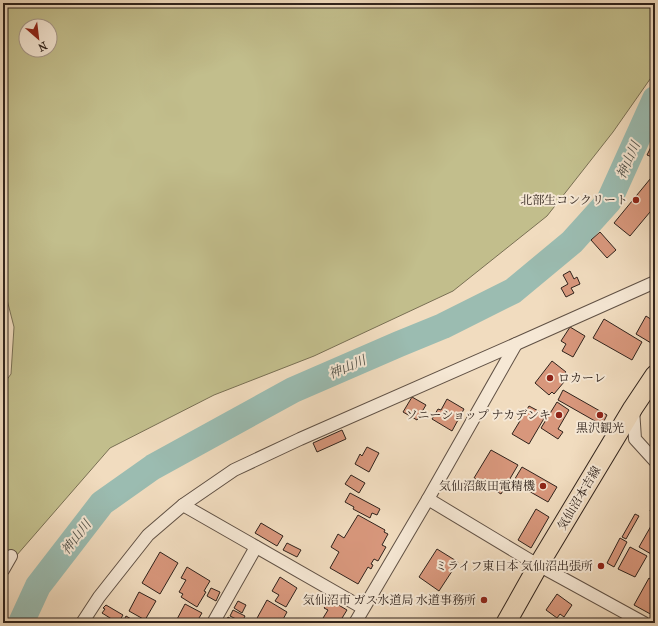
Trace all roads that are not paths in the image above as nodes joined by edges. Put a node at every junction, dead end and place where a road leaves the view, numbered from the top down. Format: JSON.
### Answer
{"nodes":[{"id":1,"x":655,"y":282,"type":"edge"},
{"id":2,"x":516,"y":344,"type":"junction"},
{"id":3,"x":655,"y":375,"type":"edge"},
{"id":4,"x":633,"y":408,"type":"junction"},
{"id":5,"x":655,"y":461,"type":"edge"},
{"id":6,"x":428,"y":499,"type":"junction"},
{"id":7,"x":183,"y":505,"type":"junction"},
{"id":8,"x":256,"y":547,"type":"junction"},
{"id":9,"x":11,"y":556,"type":"dead end"},
{"id":10,"x":538,"y":566,"type":"junction"},
{"id":11,"x":3,"y":570,"type":"edge"},
{"id":12,"x":363,"y":608,"type":"junction"},
{"id":13,"x":82,"y":623,"type":"edge"},
{"id":14,"x":213,"y":623,"type":"edge"},
{"id":15,"x":355,"y":623,"type":"edge"},
{"id":16,"x":506,"y":623,"type":"edge"},
{"id":17,"x":644,"y":623,"type":"edge"}],
"edges":[{"from":1,"to":2,"type":"street"},
{"from":2,"to":6,"type":"street"},
{"from":2,"to":7,"type":"street"},
{"from":3,"to":4,"type":"main road","name":"気仙沼本吉線"},
{"from":4,"to":5,"type":"street"},
{"from":4,"to":10,"type":"main road","name":"気仙沼本吉線"},
{"from":6,"to":10,"type":"street"},
{"from":6,"to":12,"type":"street"},
{"from":7,"to":8,"type":"street"},
{"from":7,"to":13,"type":"street"},
{"from":8,"to":12,"type":"street"},
{"from":8,"to":14,"type":"street"},
{"from":9,"to":11,"type":"street"},
{"from":10,"to":16,"type":"main road","name":"気仙沼本吉線"},
{"from":10,"to":17,"type":"street"},
{"from":12,"to":15,"type":"street"}]}
